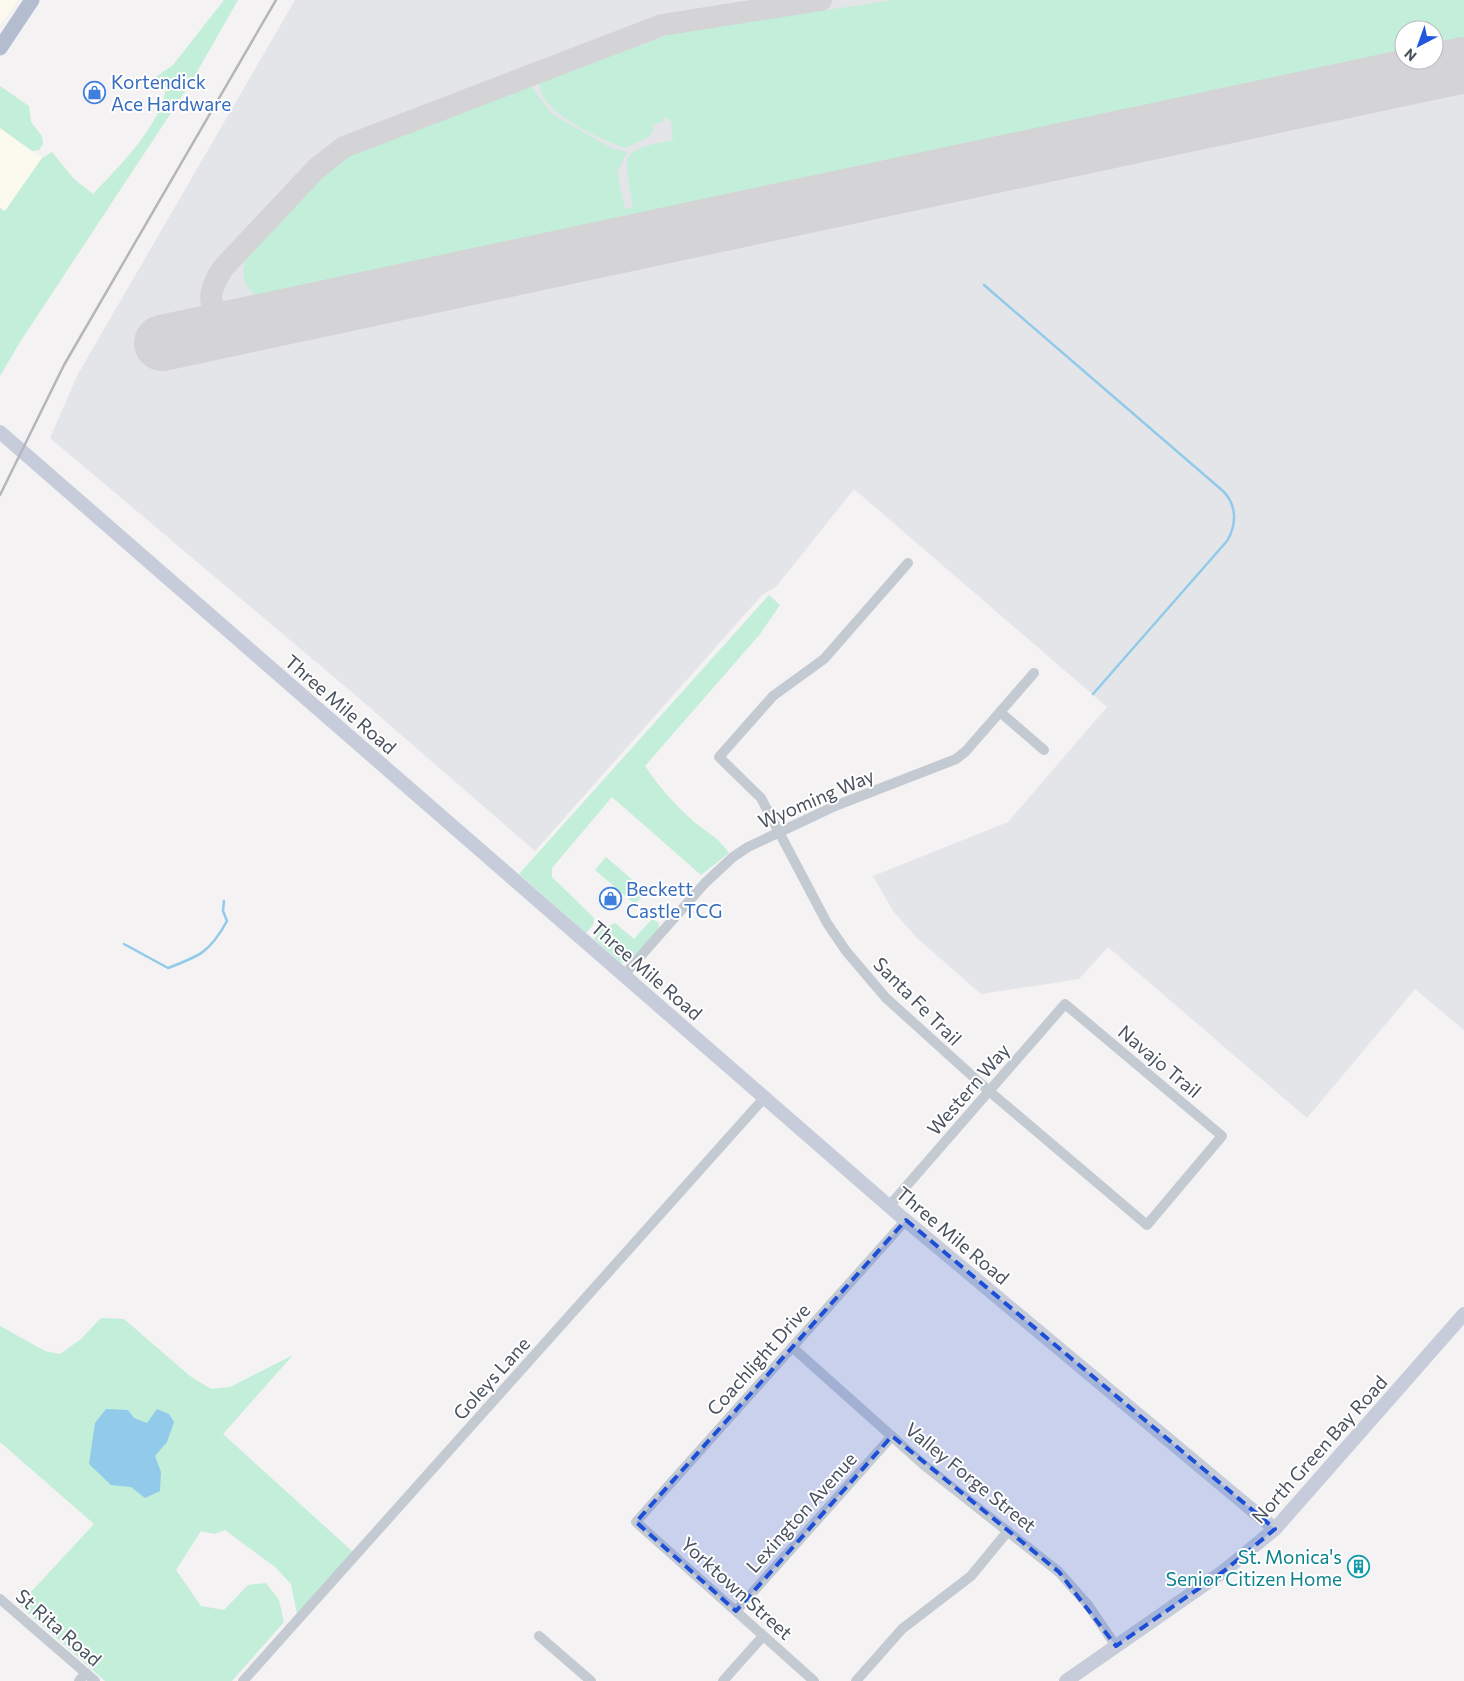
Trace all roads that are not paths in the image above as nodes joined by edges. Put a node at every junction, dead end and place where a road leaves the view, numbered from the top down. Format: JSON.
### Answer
{"nodes":[{"id":1,"x":32,"y":0,"type":"edge"},
{"id":2,"x":0,"y":48,"type":"edge"},
{"id":3,"x":0,"y":432,"type":"edge"},
{"id":4,"x":908,"y":563,"type":"dead end"},
{"id":5,"x":1034,"y":673,"type":"dead end"},
{"id":6,"x":1000,"y":712,"type":"junction"},
{"id":7,"x":1044,"y":750,"type":"dead end"},
{"id":8,"x":780,"y":832,"type":"junction"},
{"id":9,"x":624,"y":975,"type":"junction"},
{"id":10,"x":1075,"y":1012,"type":"joint"},
{"id":11,"x":989,"y":1091,"type":"junction"},
{"id":12,"x":765,"y":1097,"type":"junction"},
{"id":13,"x":889,"y":1206,"type":"junction"},
{"id":14,"x":906,"y":1220,"type":"junction"},
{"id":15,"x":1147,"y":1225,"type":"joint"},
{"id":16,"x":1464,"y":1314,"type":"edge"},
{"id":17,"x":792,"y":1347,"type":"junction"},
{"id":18,"x":892,"y":1436,"type":"junction"},
{"id":19,"x":636,"y":1522,"type":"joint"},
{"id":20,"x":1275,"y":1528,"type":"junction"},
{"id":21,"x":1008,"y":1531,"type":"junction"},
{"id":22,"x":0,"y":1599,"type":"edge"},
{"id":23,"x":736,"y":1611,"type":"junction"},
{"id":24,"x":539,"y":1636,"type":"dead end"},
{"id":25,"x":764,"y":1636,"type":"junction"},
{"id":26,"x":1116,"y":1646,"type":"junction"},
{"id":27,"x":86,"y":1673,"type":"junction"},
{"id":28,"x":79,"y":1681,"type":"edge"},
{"id":29,"x":95,"y":1681,"type":"edge"},
{"id":30,"x":243,"y":1681,"type":"edge"},
{"id":31,"x":591,"y":1681,"type":"edge"},
{"id":32,"x":723,"y":1681,"type":"edge"},
{"id":33,"x":814,"y":1681,"type":"edge"},
{"id":34,"x":856,"y":1681,"type":"edge"},
{"id":35,"x":1066,"y":1681,"type":"edge"}],
"edges":[{"from":1,"to":2,"type":"main road"},
{"from":3,"to":9,"type":"street","name":"Three Mile Road"},
{"from":4,"to":8,"type":"street","name":"Santa Fe Trail"},
{"from":5,"to":6,"type":"street","name":"Wyoming Way"},
{"from":6,"to":7,"type":"street"},
{"from":6,"to":8,"type":"street","name":"Wyoming Way"},
{"from":8,"to":9,"type":"street","name":"Wyoming Way"},
{"from":8,"to":11,"type":"street","name":"Santa Fe Trail"},
{"from":9,"to":12,"type":"street","name":"Three Mile Road"},
{"from":10,"to":11,"type":"street","name":"Western Way"},
{"from":10,"to":15,"type":"street","name":"Navajo Trail"},
{"from":11,"to":13,"type":"street","name":"Western Way"},
{"from":11,"to":15,"type":"street","name":"Santa Fe Trail"},
{"from":12,"to":13,"type":"street","name":"Three Mile Road"},
{"from":12,"to":30,"type":"street","name":"Goleys Lane"},
{"from":13,"to":14,"type":"street","name":"Three Mile Road"},
{"from":14,"to":17,"type":"street","name":"Coachlight Drive"},
{"from":14,"to":20,"type":"street","name":"Three Mile Road"},
{"from":16,"to":20,"type":"street","name":"North Green Bay Road"},
{"from":17,"to":18,"type":"street","name":"Valley Forge Street"},
{"from":17,"to":19,"type":"street","name":"Coachlight Drive"},
{"from":18,"to":21,"type":"street","name":"Valley Forge Street"},
{"from":18,"to":23,"type":"street","name":"Lexington Avenue"},
{"from":19,"to":23,"type":"street","name":"Yorktown Street"},
{"from":20,"to":26,"type":"street","name":"North Green Bay Road"},
{"from":21,"to":26,"type":"street","name":"Valley Forge Street"},
{"from":21,"to":34,"type":"street"},
{"from":22,"to":27,"type":"street","name":"St Rita Road"},
{"from":23,"to":25,"type":"street","name":"Yorktown Street"},
{"from":24,"to":31,"type":"street"},
{"from":25,"to":32,"type":"street"},
{"from":25,"to":33,"type":"street","name":"Yorktown Street"},
{"from":26,"to":35,"type":"street","name":"North Green Bay Road"},
{"from":27,"to":28,"type":"street"},
{"from":27,"to":29,"type":"street","name":"St Rita Road"}]}
